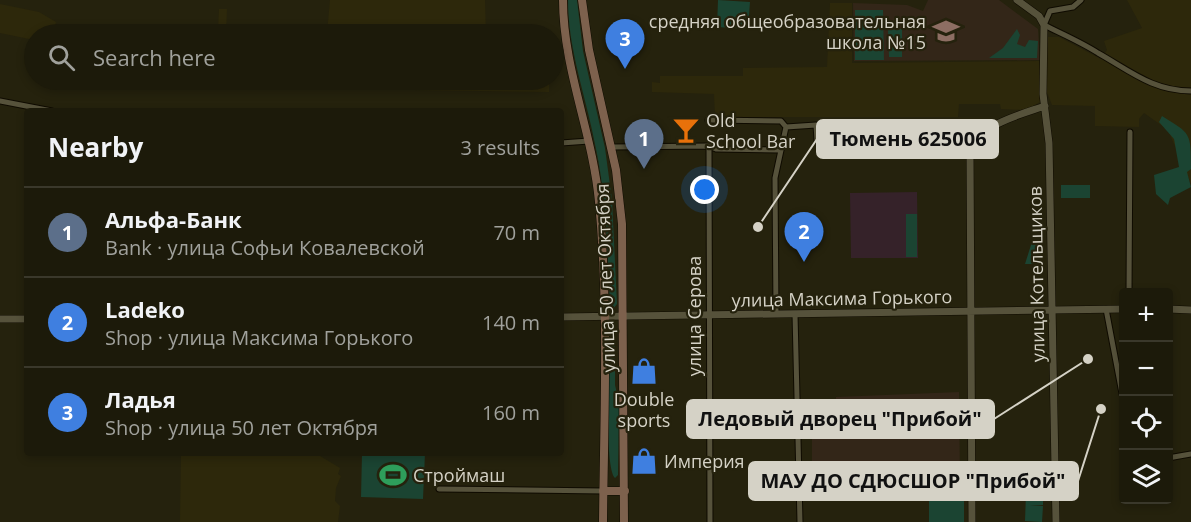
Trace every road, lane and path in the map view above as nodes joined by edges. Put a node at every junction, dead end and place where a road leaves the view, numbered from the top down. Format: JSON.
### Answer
{"nodes":[{"id":1,"x":563,"y":0,"type":"edge"},
{"id":2,"x":582,"y":0,"type":"edge"},
{"id":3,"x":1017,"y":0,"type":"edge"},
{"id":4,"x":1081,"y":0,"type":"edge"},
{"id":5,"x":1044,"y":25,"type":"junction"},
{"id":6,"x":1191,"y":91,"type":"edge"},
{"id":7,"x":0,"y":101,"type":"edge"},
{"id":8,"x":1045,"y":106,"type":"junction"},
{"id":9,"x":36,"y":108,"type":"edge"},
{"id":10,"x":708,"y":120,"type":"dead end"},
{"id":11,"x":786,"y":127,"type":"junction"},
{"id":12,"x":1130,"y":132,"type":"dead end"},
{"id":13,"x":589,"y":141,"type":"junction"},
{"id":14,"x":564,"y":143,"type":"edge"},
{"id":15,"x":709,"y":146,"type":"junction"},
{"id":16,"x":611,"y":147,"type":"junction"},
{"id":17,"x":970,"y":149,"type":"junction"},
{"id":18,"x":779,"y":150,"type":"junction"},
{"id":19,"x":1129,"y":288,"type":"edge"},
{"id":20,"x":1106,"y":309,"type":"junction"},
{"id":21,"x":1119,"y":309,"type":"edge"},
{"id":22,"x":1173,"y":309,"type":"edge"},
{"id":23,"x":1052,"y":310,"type":"junction"},
{"id":24,"x":1191,"y":310,"type":"edge"},
{"id":25,"x":971,"y":312,"type":"junction"},
{"id":26,"x":776,"y":314,"type":"junction"},
{"id":27,"x":795,"y":314,"type":"junction"},
{"id":28,"x":709,"y":315,"type":"junction"},
{"id":29,"x":623,"y":316,"type":"junction"},
{"id":30,"x":564,"y":317,"type":"edge"},
{"id":31,"x":603,"y":317,"type":"junction"},
{"id":32,"x":0,"y":319,"type":"edge"},
{"id":33,"x":24,"y":319,"type":"edge"},
{"id":34,"x":1122,"y":396,"type":"edge"},
{"id":35,"x":1191,"y":454,"type":"edge"},
{"id":36,"x":1173,"y":457,"type":"edge"},
{"id":37,"x":439,"y":489,"type":"dead end"},
{"id":38,"x":603,"y":490,"type":"junction"},
{"id":39,"x":625,"y":491,"type":"junction"},
{"id":40,"x":603,"y":522,"type":"edge"},
{"id":41,"x":624,"y":522,"type":"edge"},
{"id":42,"x":710,"y":522,"type":"edge"},
{"id":43,"x":800,"y":522,"type":"edge"},
{"id":44,"x":972,"y":522,"type":"edge"},
{"id":45,"x":1056,"y":522,"type":"edge"}],
"edges":[{"from":1,"to":13,"type":"main road","name":"улица 50 лет Октября"},
{"from":2,"to":16,"type":"main road","name":"улица 50 лет Октября"},
{"from":3,"to":5,"type":"street"},
{"from":4,"to":5,"type":"street"},
{"from":5,"to":6,"type":"street"},
{"from":5,"to":8,"type":"street","name":"улица Котельщиков"},
{"from":7,"to":9,"type":"street"},
{"from":8,"to":17,"type":"street"},
{"from":8,"to":23,"type":"street","name":"улица Котельщиков"},
{"from":10,"to":11,"type":"street"},
{"from":11,"to":17,"type":"street"},
{"from":11,"to":18,"type":"street"},
{"from":12,"to":19,"type":"street"},
{"from":13,"to":14,"type":"street"},
{"from":13,"to":31,"type":"main road","name":"улица 50 лет Октября"},
{"from":15,"to":16,"type":"street"},
{"from":15,"to":18,"type":"street"},
{"from":15,"to":28,"type":"street","name":"улица Серова"},
{"from":16,"to":29,"type":"main road","name":"улица 50 лет Октября"},
{"from":17,"to":25,"type":"street"},
{"from":18,"to":26,"type":"street"},
{"from":20,"to":21,"type":"street","name":"улица Максима Горького"},
{"from":20,"to":23,"type":"street","name":"улица Максима Горького"},
{"from":20,"to":34,"type":"street"},
{"from":22,"to":24,"type":"street"},
{"from":23,"to":25,"type":"street","name":"улица Максима Горького"},
{"from":23,"to":45,"type":"street","name":"улица Котельщиков"},
{"from":25,"to":27,"type":"street","name":"улица Максима Горького"},
{"from":25,"to":44,"type":"street"},
{"from":26,"to":27,"type":"street","name":"улица Максима Горького"},
{"from":26,"to":28,"type":"street","name":"улица Максима Горького"},
{"from":27,"to":43,"type":"street"},
{"from":28,"to":29,"type":"street","name":"улица Максима Горького"},
{"from":28,"to":42,"type":"street","name":"улица Серова"},
{"from":29,"to":31,"type":"street","name":"улица Максима Горького"},
{"from":29,"to":39,"type":"main road","name":"улица 50 лет Октября"},
{"from":30,"to":31,"type":"street","name":"улица Максима Горького"},
{"from":31,"to":38,"type":"main road","name":"улица 50 лет Октября"},
{"from":32,"to":33,"type":"street"},
{"from":35,"to":36,"type":"street"},
{"from":37,"to":38,"type":"street"},
{"from":38,"to":39,"type":"main road"},
{"from":38,"to":40,"type":"main road","name":"улица 50 лет Октября"},
{"from":39,"to":41,"type":"main road","name":"улица 50 лет Октября"}]}
